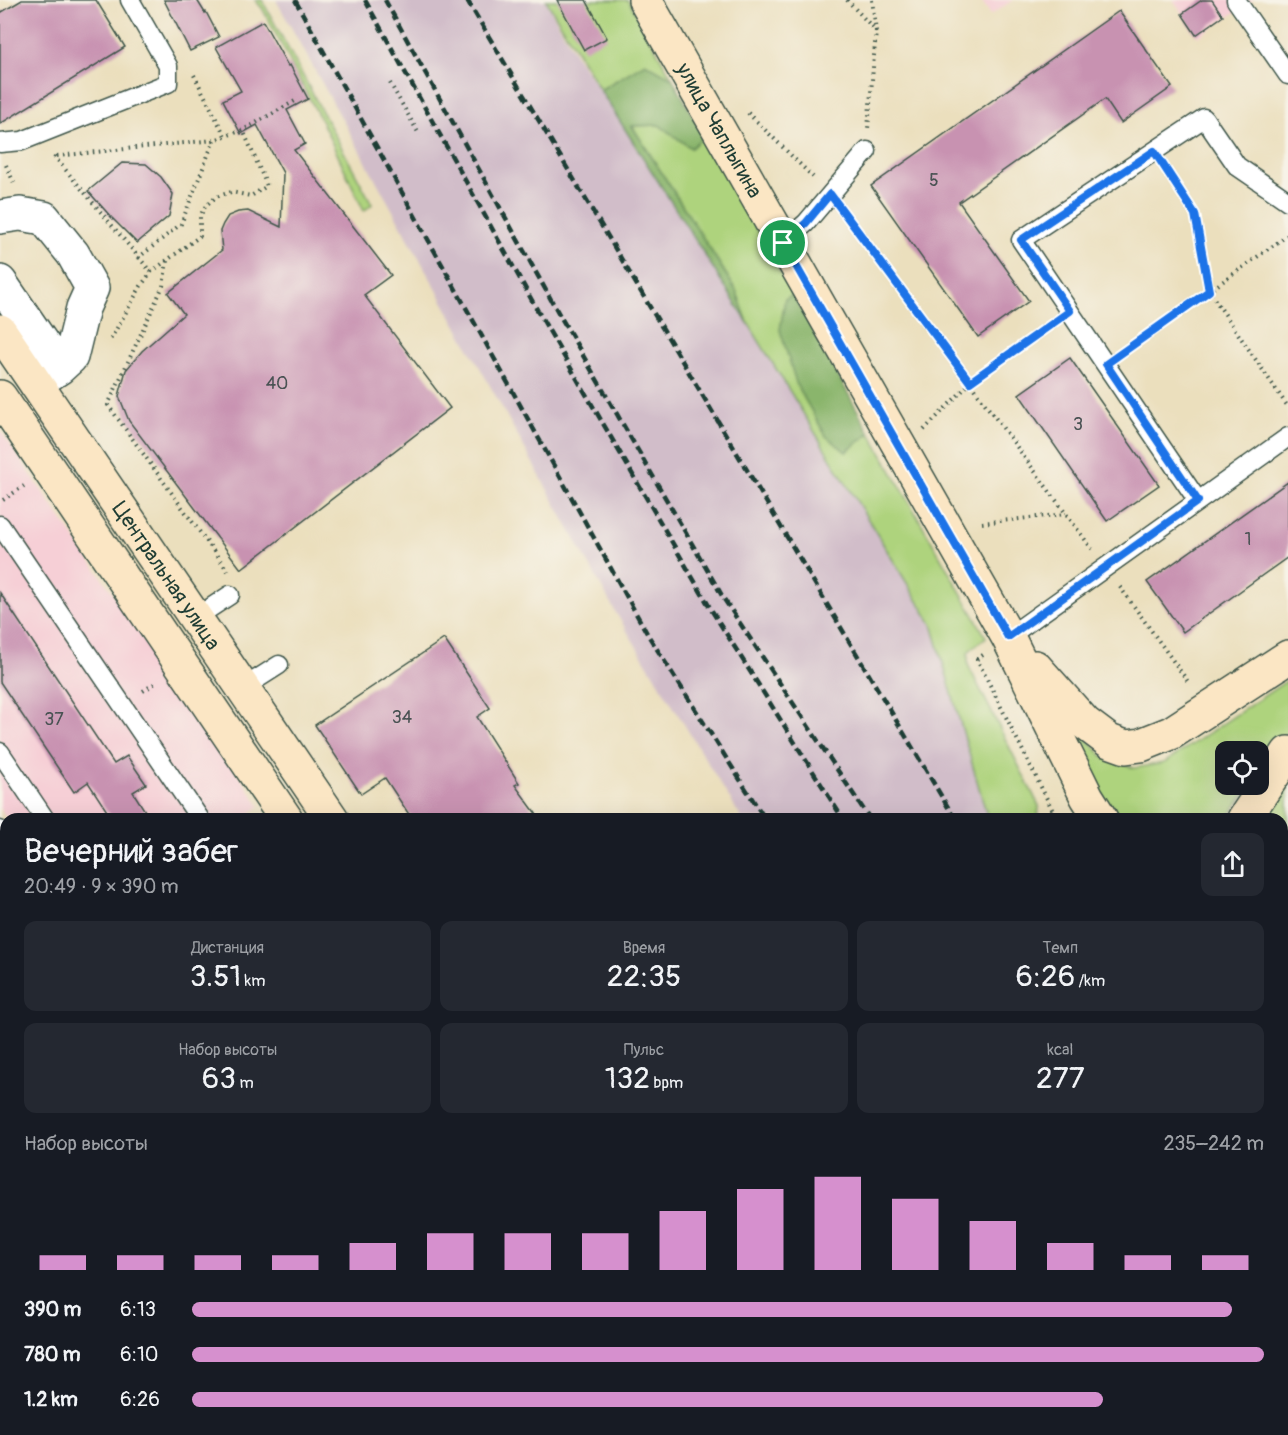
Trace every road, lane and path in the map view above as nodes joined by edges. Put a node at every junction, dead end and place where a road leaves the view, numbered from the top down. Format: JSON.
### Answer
{"nodes":[{"id":1,"x":129,"y":0,"type":"edge"},
{"id":2,"x":645,"y":0,"type":"edge"},
{"id":3,"x":847,"y":0,"type":"edge"},
{"id":4,"x":872,"y":0,"type":"edge"},
{"id":5,"x":1236,"y":0,"type":"edge"},
{"id":6,"x":876,"y":32,"type":"junction"},
{"id":7,"x":192,"y":72,"type":"dead end"},
{"id":8,"x":1288,"y":75,"type":"edge"},
{"id":9,"x":390,"y":83,"type":"dead end"},
{"id":10,"x":296,"y":101,"type":"dead end"},
{"id":11,"x":747,"y":112,"type":"dead end"},
{"id":12,"x":243,"y":130,"type":"junction"},
{"id":13,"x":419,"y":134,"type":"dead end"},
{"id":14,"x":225,"y":136,"type":"junction"},
{"id":15,"x":214,"y":140,"type":"junction"},
{"id":16,"x":1,"y":149,"type":"edge"},
{"id":17,"x":867,"y":151,"type":"joint"},
{"id":18,"x":1154,"y":151,"type":"junction"},
{"id":19,"x":45,"y":154,"type":"dead end"},
{"id":20,"x":54,"y":156,"type":"junction"},
{"id":21,"x":15,"y":187,"type":"dead end"},
{"id":22,"x":830,"y":194,"type":"junction"},
{"id":23,"x":1288,"y":201,"type":"edge"},
{"id":24,"x":0,"y":217,"type":"edge"},
{"id":25,"x":1288,"y":235,"type":"edge"},
{"id":26,"x":783,"y":243,"type":"junction"},
{"id":27,"x":138,"y":258,"type":"junction"},
{"id":28,"x":167,"y":261,"type":"junction"},
{"id":29,"x":151,"y":273,"type":"junction"},
{"id":30,"x":0,"y":282,"type":"edge"},
{"id":31,"x":1209,"y":291,"type":"junction"},
{"id":32,"x":1070,"y":311,"type":"junction"},
{"id":33,"x":0,"y":331,"type":"edge"},
{"id":34,"x":107,"y":346,"type":"dead end"},
{"id":35,"x":1106,"y":364,"type":"junction"},
{"id":36,"x":47,"y":376,"type":"junction"},
{"id":37,"x":970,"y":382,"type":"junction"},
{"id":38,"x":0,"y":397,"type":"edge"},
{"id":39,"x":1288,"y":407,"type":"edge"},
{"id":40,"x":924,"y":430,"type":"dead end"},
{"id":41,"x":1288,"y":437,"type":"edge"},
{"id":42,"x":25,"y":485,"type":"dead end"},
{"id":43,"x":1198,"y":501,"type":"junction"},
{"id":44,"x":0,"y":502,"type":"edge"},
{"id":45,"x":1067,"y":514,"type":"junction"},
{"id":46,"x":982,"y":523,"type":"dead end"},
{"id":47,"x":0,"y":525,"type":"edge"},
{"id":48,"x":1106,"y":567,"type":"junction"},
{"id":49,"x":231,"y":574,"type":"dead end"},
{"id":50,"x":230,"y":595,"type":"dead end"},
{"id":51,"x":195,"y":618,"type":"junction"},
{"id":52,"x":1008,"y":637,"type":"junction"},
{"id":53,"x":1288,"y":657,"type":"edge"},
{"id":54,"x":279,"y":665,"type":"dead end"},
{"id":55,"x":1191,"y":686,"type":"dead end"},
{"id":56,"x":243,"y":688,"type":"junction"},
{"id":57,"x":0,"y":752,"type":"edge"},
{"id":58,"x":1288,"y":753,"type":"edge"},
{"id":59,"x":41,"y":813,"type":"edge"},
{"id":60,"x":191,"y":813,"type":"edge"},
{"id":61,"x":277,"y":813,"type":"edge"},
{"id":62,"x":328,"y":813,"type":"edge"},
{"id":63,"x":1097,"y":813,"type":"edge"},
{"id":64,"x":1248,"y":813,"type":"edge"}],
"edges":[{"from":1,"to":16,"type":"lane"},
{"from":2,"to":26,"type":"street","name":"улица Чаплыгина"},
{"from":3,"to":6,"type":"path"},
{"from":4,"to":6,"type":"path"},
{"from":5,"to":8,"type":"lane"},
{"from":6,"to":17,"type":"path"},
{"from":7,"to":14,"type":"path"},
{"from":9,"to":13,"type":"path"},
{"from":10,"to":12,"type":"path"},
{"from":11,"to":22,"type":"path"},
{"from":12,"to":14,"type":"path"},
{"from":12,"to":28,"type":"path"},
{"from":14,"to":15,"type":"path"},
{"from":15,"to":20,"type":"path"},
{"from":15,"to":27,"type":"path"},
{"from":16,"to":21,"type":"path"},
{"from":17,"to":22,"type":"lane"},
{"from":18,"to":23,"type":"lane"},
{"from":18,"to":31,"type":"path"},
{"from":18,"to":32,"type":"lane"},
{"from":19,"to":20,"type":"path"},
{"from":20,"to":27,"type":"path"},
{"from":22,"to":26,"type":"lane"},
{"from":22,"to":37,"type":"path"},
{"from":24,"to":36,"type":"street"},
{"from":25,"to":31,"type":"path"},
{"from":26,"to":52,"type":"street","name":"улица Чаплыгина"},
{"from":27,"to":29,"type":"path"},
{"from":28,"to":29,"type":"path"},
{"from":28,"to":49,"type":"path"},
{"from":29,"to":34,"type":"path"},
{"from":30,"to":36,"type":"street"},
{"from":31,"to":35,"type":"path"},
{"from":31,"to":39,"type":"path"},
{"from":32,"to":35,"type":"lane"},
{"from":32,"to":37,"type":"path"},
{"from":33,"to":36,"type":"street","name":"Центральная улица"},
{"from":35,"to":43,"type":"lane"},
{"from":36,"to":51,"type":"street","name":"Центральная улица"},
{"from":37,"to":40,"type":"path"},
{"from":37,"to":45,"type":"path"},
{"from":38,"to":61,"type":"street","name":"Центральная улица"},
{"from":41,"to":43,"type":"lane"},
{"from":42,"to":44,"type":"path"},
{"from":43,"to":48,"type":"lane"},
{"from":45,"to":46,"type":"path"},
{"from":45,"to":48,"type":"path"},
{"from":47,"to":60,"type":"lane"},
{"from":48,"to":52,"type":"lane"},
{"from":48,"to":55,"type":"path"},
{"from":50,"to":51,"type":"lane"},
{"from":51,"to":56,"type":"street","name":"Центральная улица"},
{"from":52,"to":53,"type":"street","name":"улица Чаплыгина"},
{"from":52,"to":63,"type":"street","name":"улица Чаплыгина"},
{"from":54,"to":56,"type":"lane"},
{"from":56,"to":62,"type":"street","name":"Центральная улица"},
{"from":57,"to":59,"type":"lane"},
{"from":58,"to":64,"type":"street"}]}
